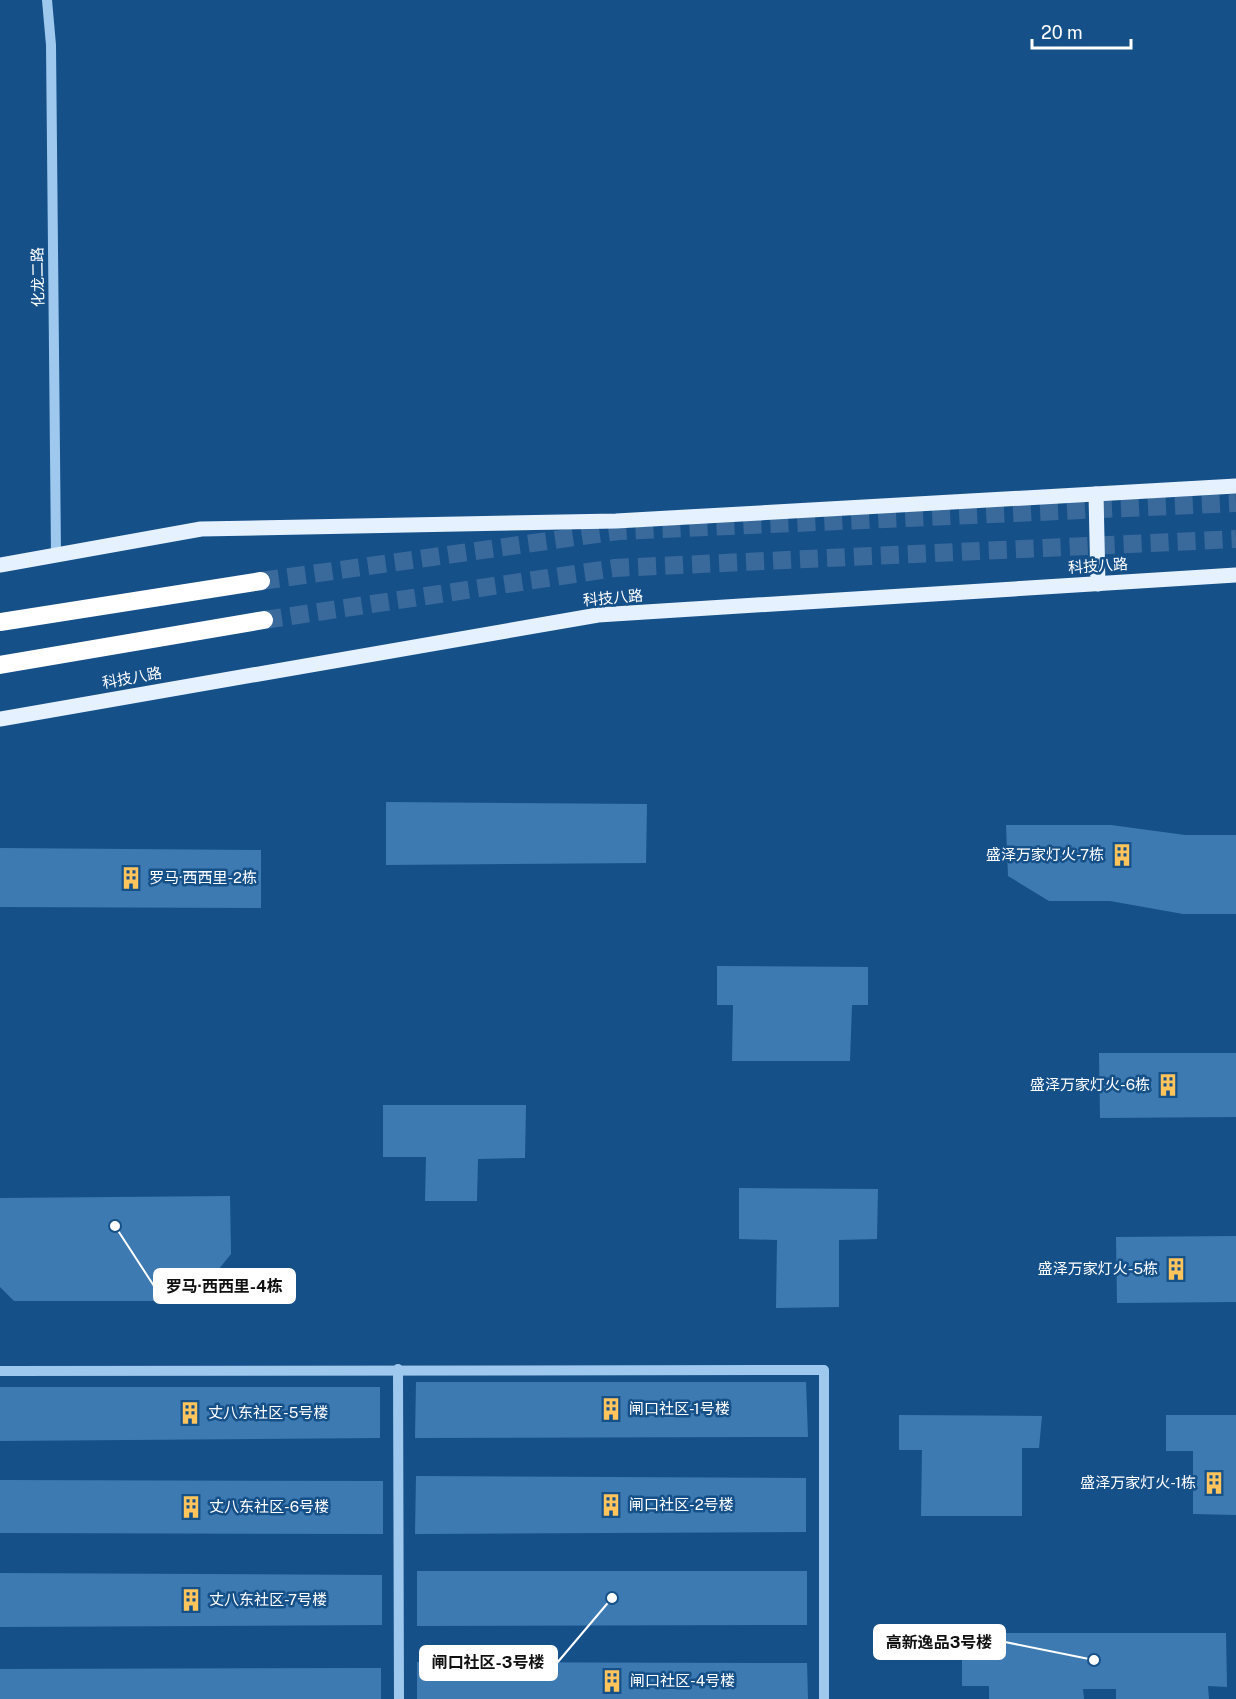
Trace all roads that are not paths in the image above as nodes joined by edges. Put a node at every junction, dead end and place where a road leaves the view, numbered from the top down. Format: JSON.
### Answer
{"nodes":[{"id":1,"x":47,"y":0,"type":"edge"},
{"id":2,"x":1236,"y":486,"type":"edge"},
{"id":3,"x":1096,"y":494,"type":"junction"},
{"id":4,"x":56,"y":555,"type":"junction"},
{"id":5,"x":0,"y":565,"type":"edge"},
{"id":6,"x":1233,"y":576,"type":"edge"},
{"id":7,"x":261,"y":581,"type":"tunnel mouth"},
{"id":8,"x":1098,"y":584,"type":"junction"},
{"id":9,"x":264,"y":620,"type":"tunnel mouth"},
{"id":10,"x":0,"y":622,"type":"edge"},
{"id":11,"x":0,"y":665,"type":"edge"},
{"id":12,"x":0,"y":719,"type":"edge"},
{"id":13,"x":398,"y":1369,"type":"junction"},
{"id":14,"x":0,"y":1371,"type":"edge"},
{"id":15,"x":399,"y":1699,"type":"edge"},
{"id":16,"x":824,"y":1699,"type":"edge"}],
"edges":[{"from":1,"to":4,"type":"street","name":"化龙二路"},
{"from":2,"to":3,"type":"main road"},
{"from":3,"to":4,"type":"main road"},
{"from":3,"to":8,"type":"main road"},
{"from":4,"to":5,"type":"main road"},
{"from":6,"to":8,"type":"main road","name":"科技八路"},
{"from":7,"to":10,"type":"highway"},
{"from":8,"to":12,"type":"main road","name":"科技八路"},
{"from":9,"to":11,"type":"highway"},
{"from":13,"to":14,"type":"street"},
{"from":13,"to":15,"type":"street"},
{"from":13,"to":16,"type":"street"}]}
